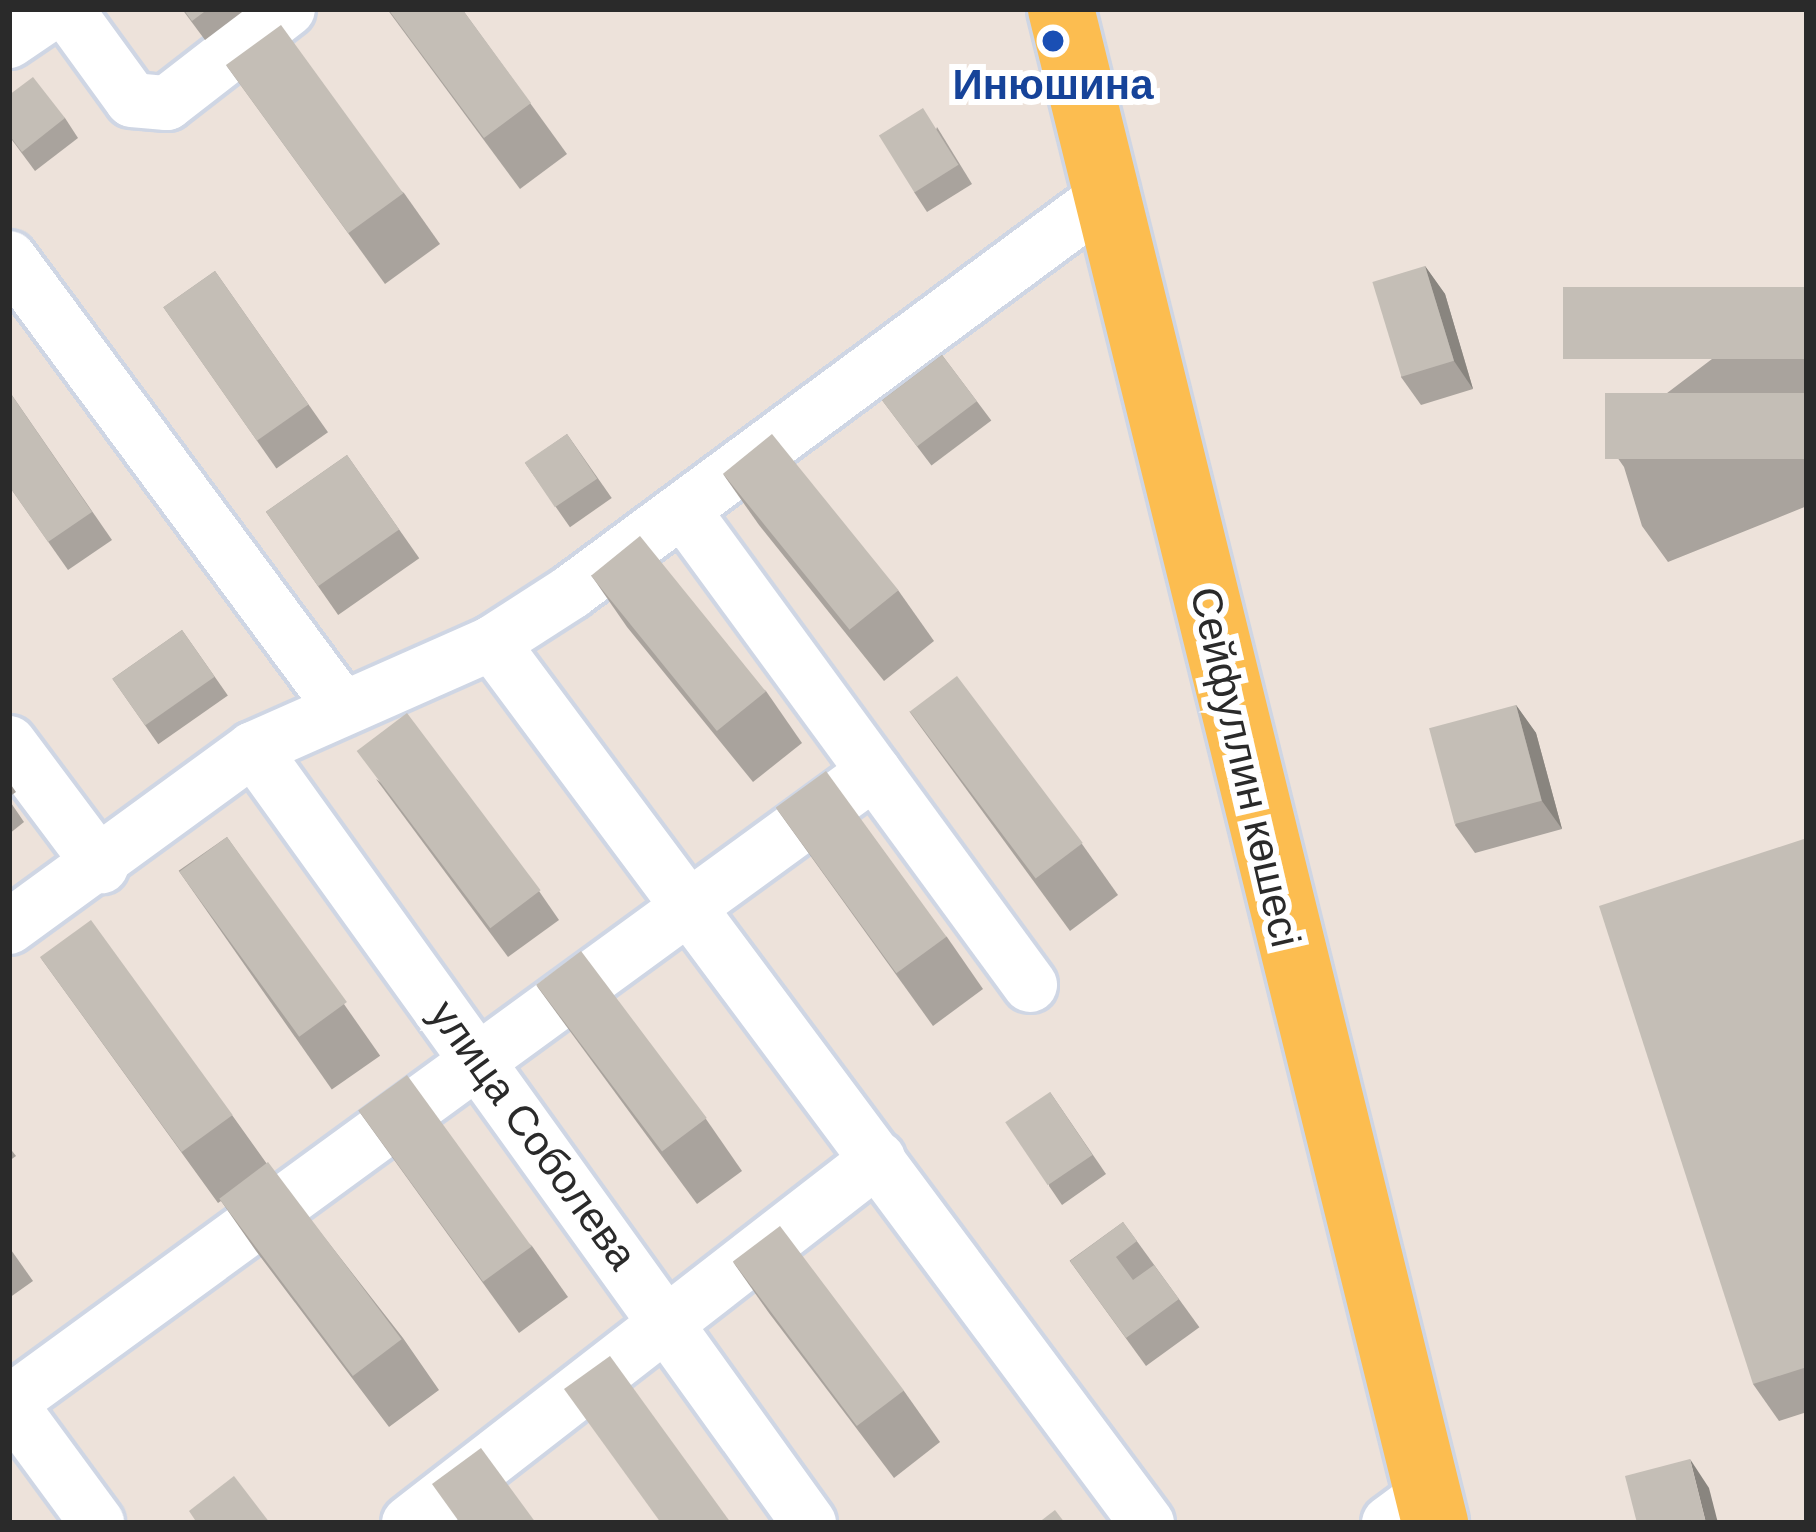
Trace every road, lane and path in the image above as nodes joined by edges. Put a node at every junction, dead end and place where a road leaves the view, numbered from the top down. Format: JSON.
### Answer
{"nodes":[{"id":1,"x":56,"y":9,"type":"edge"},
{"id":2,"x":67,"y":9,"type":"edge"},
{"id":3,"x":288,"y":9,"type":"edge"},
{"id":4,"x":1061,"y":9,"type":"edge"},
{"id":5,"x":9,"y":41,"type":"edge"},
{"id":6,"x":1112,"y":192,"type":"junction"},
{"id":7,"x":9,"y":258,"type":"edge"},
{"id":8,"x":684,"y":512,"type":"junction"},
{"id":9,"x":492,"y":643,"type":"junction"},
{"id":10,"x":339,"y":704,"type":"junction"},
{"id":11,"x":9,"y":743,"type":"edge"},
{"id":12,"x":253,"y":749,"type":"junction"},
{"id":13,"x":874,"y":772,"type":"junction"},
{"id":14,"x":101,"y":866,"type":"junction"},
{"id":15,"x":690,"y":907,"type":"junction"},
{"id":16,"x":9,"y":927,"type":"edge"},
{"id":17,"x":1030,"y":985,"type":"dead end"},
{"id":18,"x":478,"y":1058,"type":"junction"},
{"id":19,"x":878,"y":1159,"type":"junction"},
{"id":20,"x":666,"y":1321,"type":"junction"},
{"id":21,"x":9,"y":1403,"type":"edge"},
{"id":22,"x":1417,"y":1513,"type":"edge"},
{"id":23,"x":98,"y":1523,"type":"edge"},
{"id":24,"x":410,"y":1523,"type":"edge"},
{"id":25,"x":809,"y":1523,"type":"edge"},
{"id":26,"x":1148,"y":1523,"type":"edge"}],
"edges":[{"from":1,"to":5,"type":"street"},
{"from":2,"to":3,"type":"street"},
{"from":4,"to":6,"type":"main road","name":"Сейфуллин көшесі"},
{"from":6,"to":8,"type":"street"},
{"from":6,"to":22,"type":"main road","name":"Сейфуллин көшесі"},
{"from":7,"to":10,"type":"street"},
{"from":8,"to":9,"type":"street"},
{"from":8,"to":13,"type":"street"},
{"from":9,"to":10,"type":"street"},
{"from":9,"to":15,"type":"street"},
{"from":10,"to":12,"type":"street"},
{"from":11,"to":14,"type":"street"},
{"from":12,"to":14,"type":"street"},
{"from":12,"to":18,"type":"street","name":"улица Соболева"},
{"from":13,"to":15,"type":"street"},
{"from":13,"to":17,"type":"street"},
{"from":14,"to":16,"type":"street"},
{"from":15,"to":18,"type":"street"},
{"from":15,"to":19,"type":"street"},
{"from":18,"to":20,"type":"street","name":"улица Соболева"},
{"from":18,"to":21,"type":"street"},
{"from":19,"to":20,"type":"street"},
{"from":19,"to":26,"type":"street"},
{"from":20,"to":24,"type":"street"},
{"from":20,"to":25,"type":"street","name":"улица Соболева"},
{"from":21,"to":23,"type":"street"}]}
